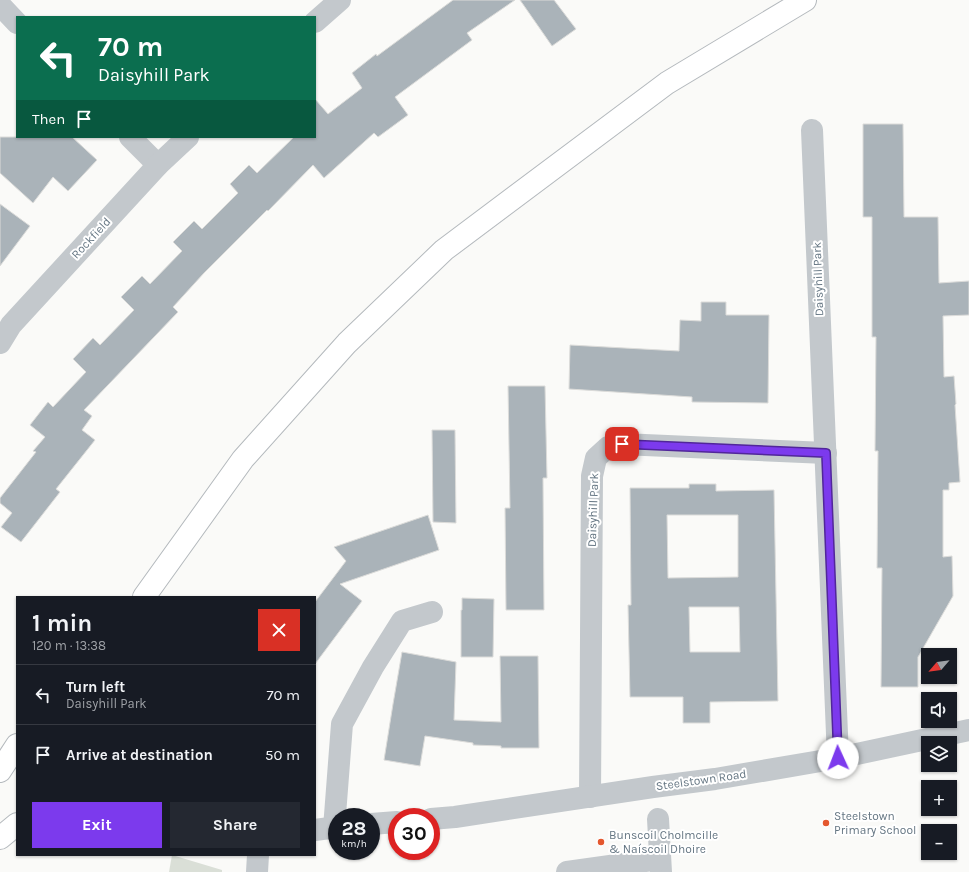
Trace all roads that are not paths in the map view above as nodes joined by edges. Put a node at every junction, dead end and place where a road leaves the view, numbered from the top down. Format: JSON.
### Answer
{"nodes":[{"id":1,"x":340,"y":0,"type":"edge"},
{"id":2,"x":805,"y":0,"type":"edge"},
{"id":3,"x":0,"y":5,"type":"edge"},
{"id":4,"x":16,"y":21,"type":"edge"},
{"id":5,"x":316,"y":21,"type":"edge"},
{"id":6,"x":812,"y":130,"type":"dead end"},
{"id":7,"x":131,"y":138,"type":"edge"},
{"id":8,"x":187,"y":138,"type":"edge"},
{"id":9,"x":158,"y":165,"type":"junction"},
{"id":10,"x":5,"y":321,"type":"edge"},
{"id":11,"x":0,"y":344,"type":"edge"},
{"id":12,"x":826,"y":453,"type":"junction"},
{"id":13,"x":145,"y":596,"type":"edge"},
{"id":14,"x":432,"y":612,"type":"dead end"},
{"id":15,"x":969,"y":730,"type":"edge"},
{"id":16,"x":16,"y":747,"type":"edge"},
{"id":17,"x":838,"y":758,"type":"junction"},
{"id":18,"x":0,"y":771,"type":"edge"},
{"id":19,"x":590,"y":797,"type":"junction"},
{"id":20,"x":332,"y":808,"type":"edge"},
{"id":21,"x":440,"y":818,"type":"edge"},
{"id":22,"x":658,"y":819,"type":"dead end"},
{"id":23,"x":16,"y":825,"type":"edge"},
{"id":24,"x":0,"y":838,"type":"edge"},
{"id":25,"x":258,"y":856,"type":"edge"},
{"id":26,"x":661,"y":866,"type":"edge"},
{"id":27,"x":257,"y":872,"type":"edge"},
{"id":28,"x":567,"y":872,"type":"edge"}],
"edges":[{"from":1,"to":5,"type":"street"},
{"from":2,"to":13,"type":"highway"},
{"from":3,"to":4,"type":"street"},
{"from":6,"to":12,"type":"street","name":"Daisyhill Park"},
{"from":7,"to":9,"type":"street"},
{"from":8,"to":9,"type":"street","name":"Rockfield"},
{"from":9,"to":10,"type":"street","name":"Rockfield"},
{"from":10,"to":11,"type":"street","name":"Rockfield"},
{"from":12,"to":17,"type":"street","name":"Daisyhill Park"},
{"from":12,"to":19,"type":"street","name":"Daisyhill Park"},
{"from":14,"to":20,"type":"street"},
{"from":15,"to":17,"type":"street","name":"Steelstown Road"},
{"from":16,"to":18,"type":"highway"},
{"from":17,"to":19,"type":"street","name":"Steelstown Road"},
{"from":19,"to":21,"type":"street","name":"Steelstown Road"},
{"from":22,"to":26,"type":"street"},
{"from":23,"to":24,"type":"highway"},
{"from":25,"to":27,"type":"street"},
{"from":26,"to":28,"type":"street"}]}
